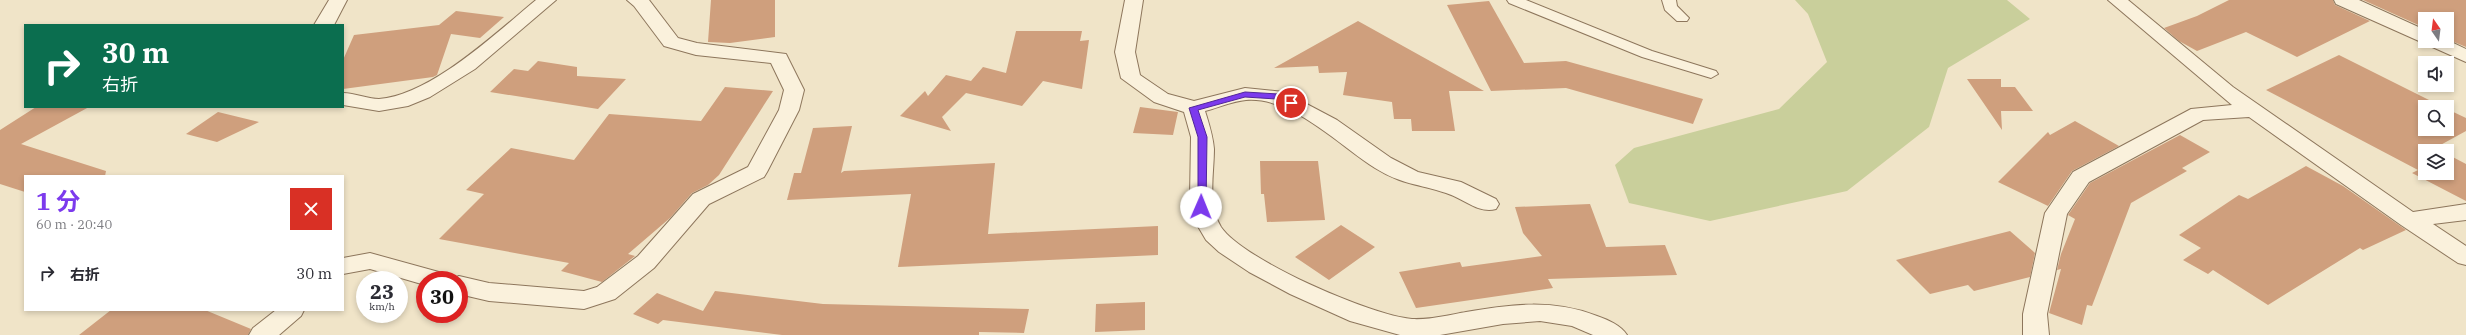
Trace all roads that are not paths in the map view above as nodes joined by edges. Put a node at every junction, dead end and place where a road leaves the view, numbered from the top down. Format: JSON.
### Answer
{"nodes":[{"id":1,"x":338,"y":0,"type":"edge"},
{"id":2,"x":547,"y":0,"type":"edge"},
{"id":3,"x":636,"y":0,"type":"edge"},
{"id":4,"x":1134,"y":0,"type":"edge"},
{"id":5,"x":1514,"y":0,"type":"edge"},
{"id":6,"x":1669,"y":0,"type":"edge"},
{"id":7,"x":2117,"y":0,"type":"edge"},
{"id":8,"x":2343,"y":0,"type":"edge"},
{"id":9,"x":1682,"y":18,"type":"dead end"},
{"id":10,"x":325,"y":24,"type":"edge"},
{"id":11,"x":2418,"y":34,"type":"edge"},
{"id":12,"x":2448,"y":48,"type":"edge"},
{"id":13,"x":2466,"y":56,"type":"edge"},
{"id":14,"x":1711,"y":74,"type":"dead end"},
{"id":15,"x":344,"y":99,"type":"edge"},
{"id":16,"x":1193,"y":108,"type":"junction"},
{"id":17,"x":2252,"y":110,"type":"junction"},
{"id":18,"x":1488,"y":204,"type":"dead end"},
{"id":19,"x":2466,"y":212,"type":"edge"},
{"id":20,"x":2409,"y":220,"type":"junction"},
{"id":21,"x":2466,"y":257,"type":"edge"},
{"id":22,"x":344,"y":266,"type":"edge"},
{"id":23,"x":416,"y":274,"type":"edge"},
{"id":24,"x":468,"y":287,"type":"edge"},
{"id":25,"x":291,"y":311,"type":"edge"},
{"id":26,"x":262,"y":335,"type":"edge"},
{"id":27,"x":1614,"y":335,"type":"edge"},
{"id":28,"x":2036,"y":335,"type":"edge"}],
"edges":[{"from":1,"to":10,"type":"street"},
{"from":2,"to":15,"type":"street"},
{"from":3,"to":24,"type":"street"},
{"from":4,"to":16,"type":"street"},
{"from":5,"to":14,"type":"lane"},
{"from":6,"to":9,"type":"lane"},
{"from":7,"to":17,"type":"street"},
{"from":8,"to":11,"type":"street"},
{"from":12,"to":13,"type":"street"},
{"from":16,"to":18,"type":"street"},
{"from":16,"to":27,"type":"street"},
{"from":17,"to":20,"type":"street"},
{"from":17,"to":28,"type":"street"},
{"from":19,"to":20,"type":"street"},
{"from":20,"to":21,"type":"street"},
{"from":22,"to":23,"type":"street"},
{"from":25,"to":26,"type":"street"}]}
